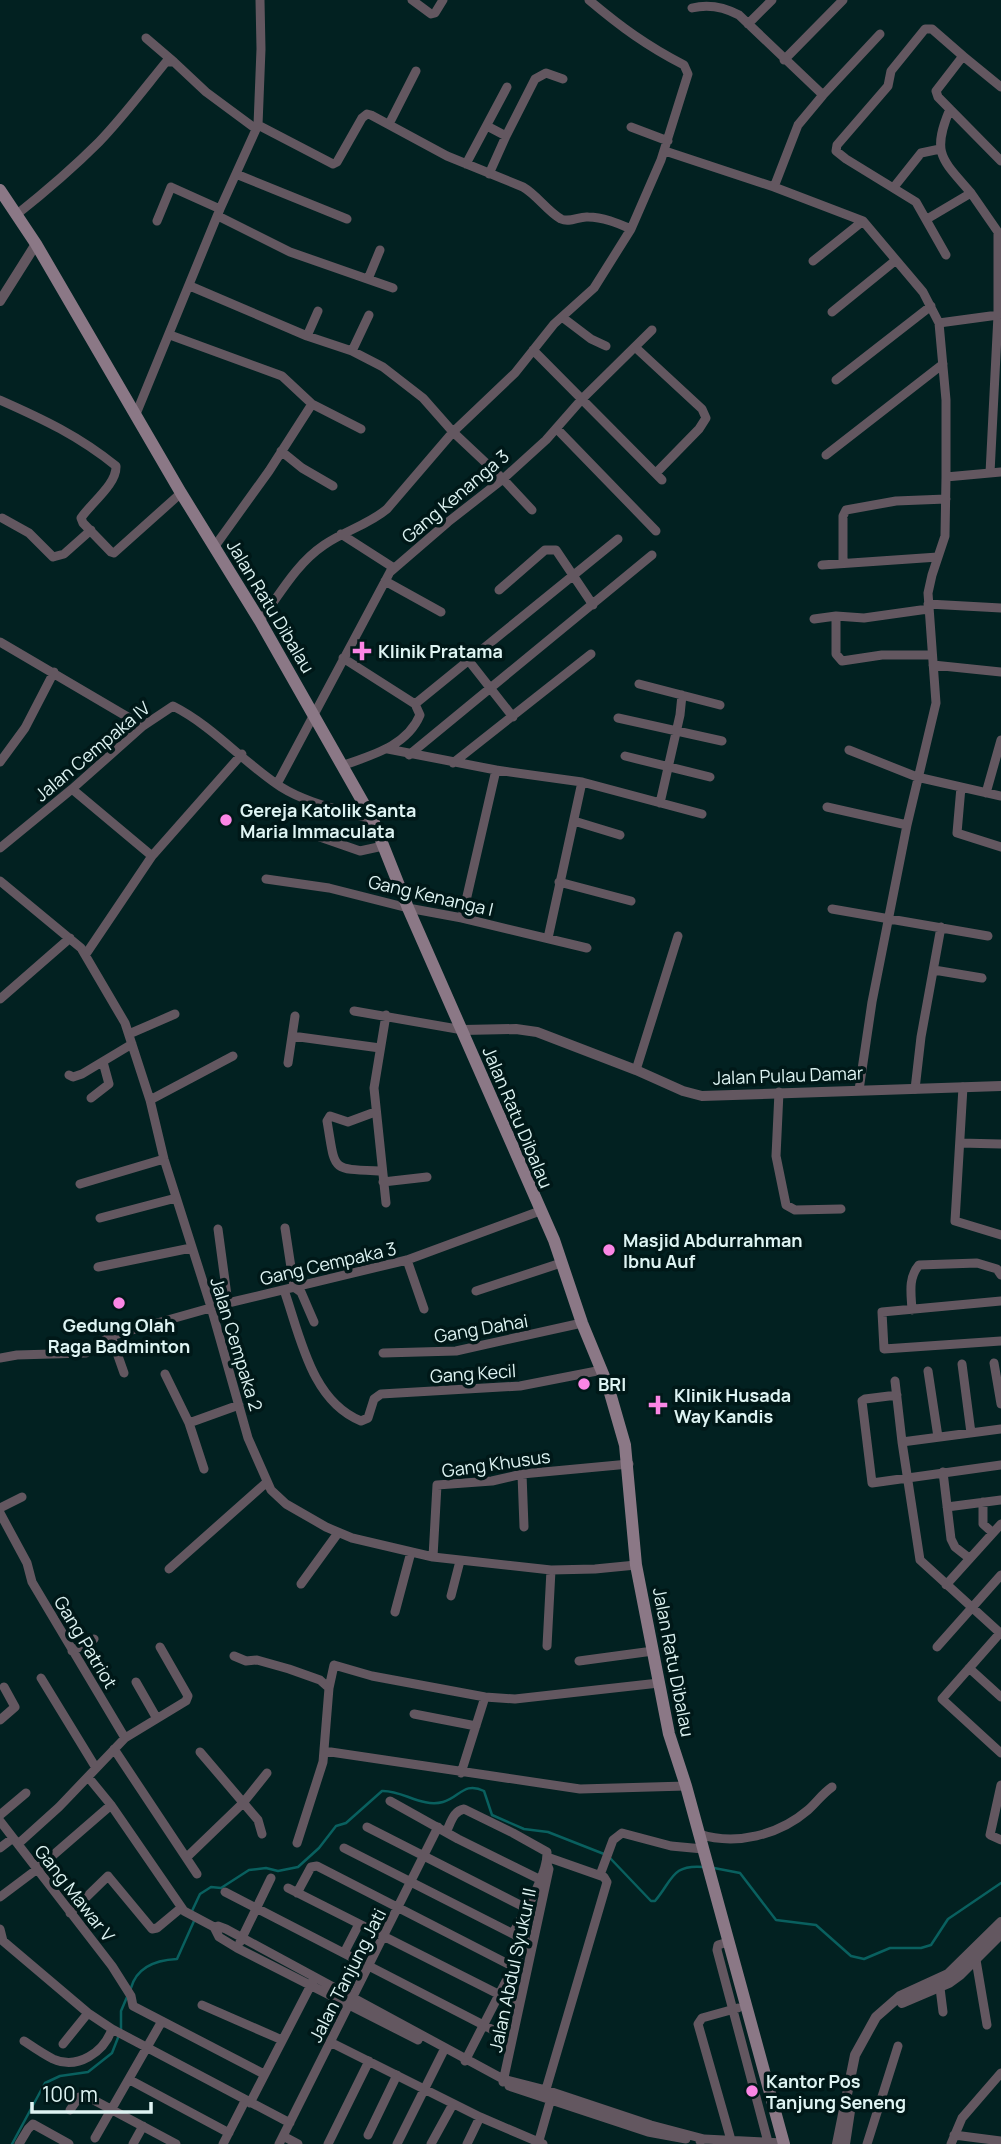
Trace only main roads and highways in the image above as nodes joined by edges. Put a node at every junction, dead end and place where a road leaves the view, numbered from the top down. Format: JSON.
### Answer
{"nodes":[{"id":1,"x":0,"y":190,"type":"edge"},
{"id":2,"x":784,"y":2143,"type":"edge"}],
"edges":[{"from":1,"to":2,"type":"main road","name":"Jalan Ratu Dibalau"}]}
